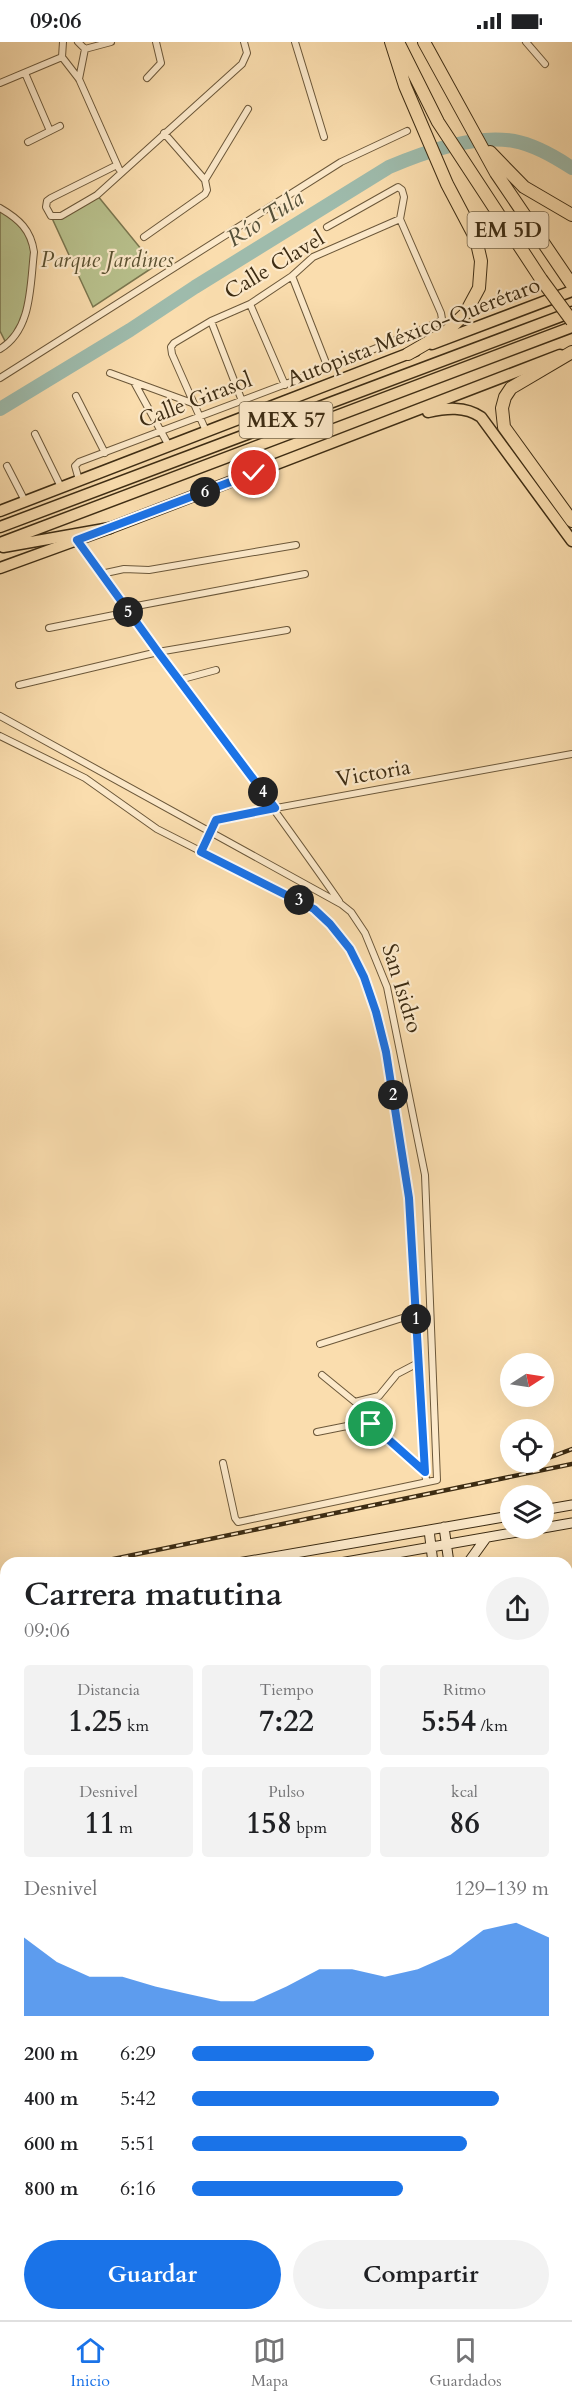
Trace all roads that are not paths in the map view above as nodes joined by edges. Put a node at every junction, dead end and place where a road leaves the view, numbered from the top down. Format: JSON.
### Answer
{"nodes":[{"id":1,"x":78,"y":42,"type":"edge"},
{"id":2,"x":111,"y":42,"type":"edge"},
{"id":3,"x":156,"y":42,"type":"edge"},
{"id":4,"x":244,"y":42,"type":"edge"},
{"id":5,"x":295,"y":42,"type":"edge"},
{"id":6,"x":390,"y":42,"type":"edge"},
{"id":7,"x":398,"y":42,"type":"edge"},
{"id":8,"x":426,"y":42,"type":"edge"},
{"id":9,"x":526,"y":42,"type":"edge"},
{"id":10,"x":65,"y":43,"type":"edge"},
{"id":11,"x":85,"y":49,"type":"junction"},
{"id":12,"x":62,"y":57,"type":"junction"},
{"id":13,"x":545,"y":64,"type":"dead end"},
{"id":14,"x":24,"y":73,"type":"junction"},
{"id":15,"x":147,"y":78,"type":"dead end"},
{"id":16,"x":79,"y":79,"type":"junction"},
{"id":17,"x":0,"y":84,"type":"edge"},
{"id":18,"x":248,"y":109,"type":"dead end"},
{"id":19,"x":60,"y":126,"type":"dead end"},
{"id":20,"x":50,"y":131,"type":"junction"},
{"id":21,"x":407,"y":131,"type":"dead end"},
{"id":22,"x":164,"y":133,"type":"junction"},
{"id":23,"x":475,"y":135,"type":"junction"},
{"id":24,"x":324,"y":137,"type":"dead end"},
{"id":25,"x":28,"y":142,"type":"dead end"},
{"id":26,"x":119,"y":169,"type":"junction"},
{"id":27,"x":205,"y":180,"type":"junction"},
{"id":28,"x":0,"y":208,"type":"edge"},
{"id":29,"x":572,"y":215,"type":"edge"},
{"id":30,"x":400,"y":219,"type":"junction"},
{"id":31,"x":327,"y":227,"type":"dead end"},
{"id":32,"x":144,"y":237,"type":"dead end"},
{"id":33,"x":292,"y":276,"type":"junction"},
{"id":34,"x":572,"y":285,"type":"edge"},
{"id":35,"x":572,"y":291,"type":"edge"},
{"id":36,"x":250,"y":304,"type":"junction"},
{"id":37,"x":572,"y":312,"type":"edge"},
{"id":38,"x":211,"y":321,"type":"junction"},
{"id":39,"x":572,"y":321,"type":"edge"},
{"id":40,"x":572,"y":327,"type":"edge"},
{"id":41,"x":0,"y":350,"type":"edge"},
{"id":42,"x":572,"y":351,"type":"edge"},
{"id":43,"x":408,"y":354,"type":"junction"},
{"id":44,"x":328,"y":368,"type":"junction"},
{"id":45,"x":110,"y":373,"type":"dead end"},
{"id":46,"x":0,"y":378,"type":"edge"},
{"id":47,"x":133,"y":381,"type":"junction"},
{"id":48,"x":285,"y":385,"type":"junction"},
{"id":49,"x":76,"y":396,"type":"dead end"},
{"id":50,"x":250,"y":398,"type":"junction"},
{"id":51,"x":242,"y":400,"type":"junction"},
{"id":52,"x":192,"y":403,"type":"junction"},
{"id":53,"x":256,"y":412,"type":"junction"},
{"id":54,"x":199,"y":417,"type":"junction"},
{"id":55,"x":398,"y":418,"type":"junction"},
{"id":56,"x":161,"y":431,"type":"junction"},
{"id":57,"x":206,"y":431,"type":"junction"},
{"id":58,"x":35,"y":434,"type":"dead end"},
{"id":59,"x":169,"y":446,"type":"junction"},
{"id":60,"x":105,"y":453,"type":"junction"},
{"id":61,"x":7,"y":466,"type":"dead end"},
{"id":62,"x":79,"y":480,"type":"junction"},
{"id":63,"x":61,"y":487,"type":"junction"},
{"id":64,"x":26,"y":501,"type":"junction"},
{"id":65,"x":0,"y":511,"type":"edge"},
{"id":66,"x":572,"y":521,"type":"edge"},
{"id":67,"x":0,"y":527,"type":"edge"},
{"id":68,"x":110,"y":528,"type":"junction"},
{"id":69,"x":77,"y":540,"type":"junction"},
{"id":70,"x":572,"y":541,"type":"edge"},
{"id":71,"x":0,"y":543,"type":"edge"},
{"id":72,"x":296,"y":545,"type":"dead end"},
{"id":73,"x":0,"y":548,"type":"edge"},
{"id":74,"x":0,"y":568,"type":"edge"},
{"id":75,"x":101,"y":574,"type":"junction"},
{"id":76,"x":305,"y":574,"type":"dead end"},
{"id":77,"x":127,"y":610,"type":"junction"},
{"id":78,"x":49,"y":628,"type":"dead end"},
{"id":79,"x":287,"y":630,"type":"dead end"},
{"id":80,"x":158,"y":652,"type":"junction"},
{"id":81,"x":216,"y":670,"type":"dead end"},
{"id":82,"x":178,"y":680,"type":"junction"},
{"id":83,"x":19,"y":685,"type":"dead end"},
{"id":84,"x":0,"y":716,"type":"edge"},
{"id":85,"x":0,"y":736,"type":"edge"},
{"id":86,"x":572,"y":754,"type":"edge"},
{"id":87,"x":275,"y":808,"type":"junction"},
{"id":88,"x":210,"y":831,"type":"junction"},
{"id":89,"x":201,"y":852,"type":"junction"},
{"id":90,"x":341,"y":904,"type":"junction"},
{"id":91,"x":415,"y":1314,"type":"junction"},
{"id":92,"x":320,"y":1344,"type":"dead end"},
{"id":93,"x":418,"y":1363,"type":"junction"},
{"id":94,"x":322,"y":1375,"type":"dead end"},
{"id":95,"x":317,"y":1432,"type":"dead end"},
{"id":96,"x":222,"y":1463,"type":"dead end"},
{"id":97,"x":425,"y":1472,"type":"junction"},
{"id":98,"x":426,"y":1482,"type":"junction"},
{"id":99,"x":572,"y":1505,"type":"edge"},
{"id":100,"x":554,"y":1508,"type":"edge"},
{"id":101,"x":500,"y":1518,"type":"edge"},
{"id":102,"x":572,"y":1523,"type":"edge"},
{"id":103,"x":554,"y":1526,"type":"edge"},
{"id":104,"x":444,"y":1527,"type":"junction"},
{"id":105,"x":429,"y":1530,"type":"junction"},
{"id":106,"x":500,"y":1536,"type":"edge"},
{"id":107,"x":486,"y":1538,"type":"junction"},
{"id":108,"x":447,"y":1545,"type":"junction"},
{"id":109,"x":431,"y":1548,"type":"junction"},
{"id":110,"x":273,"y":1557,"type":"edge"},
{"id":111,"x":376,"y":1557,"type":"edge"},
{"id":112,"x":432,"y":1557,"type":"edge"},
{"id":113,"x":448,"y":1557,"type":"edge"},
{"id":114,"x":472,"y":1557,"type":"edge"}],
"edges":[{"from":1,"to":11,"type":"street"},
{"from":2,"to":11,"type":"street"},
{"from":3,"to":15,"type":"street"},
{"from":4,"to":22,"type":"street"},
{"from":5,"to":24,"type":"street"},
{"from":6,"to":43,"type":"highway"},
{"from":7,"to":39,"type":"highway","number":"EM 5D","bridge":true},
{"from":8,"to":23,"type":"highway","number":"EM 5D"},
{"from":9,"to":13,"type":"street"},
{"from":10,"to":12,"type":"street"},
{"from":11,"to":16,"type":"street"},
{"from":12,"to":14,"type":"street"},
{"from":12,"to":16,"type":"street"},
{"from":14,"to":17,"type":"street"},
{"from":14,"to":20,"type":"street"},
{"from":16,"to":26,"type":"street"},
{"from":18,"to":27,"type":"street"},
{"from":19,"to":20,"type":"street"},
{"from":20,"to":25,"type":"street"},
{"from":21,"to":46,"type":"street"},
{"from":22,"to":26,"type":"street"},
{"from":22,"to":27,"type":"street"},
{"from":23,"to":29,"type":"highway"},
{"from":23,"to":34,"type":"highway","number":"EM 5D"},
{"from":26,"to":26,"type":"street"},
{"from":27,"to":32,"type":"street"},
{"from":28,"to":41,"type":"street"},
{"from":30,"to":31,"type":"street"},
{"from":30,"to":33,"type":"street","name":"Calle Clavel"},
{"from":30,"to":44,"type":"street","name":"Calle Girasol"},
{"from":33,"to":36,"type":"street","name":"Calle Clavel"},
{"from":33,"to":44,"type":"street"},
{"from":35,"to":43,"type":"main road","name":"Autopista México-Querétaro"},
{"from":36,"to":38,"type":"street","name":"Calle Clavel"},
{"from":36,"to":48,"type":"street"},
{"from":37,"to":67,"type":"main road","number":"MEX 57"},
{"from":38,"to":51,"type":"street"},
{"from":38,"to":52,"type":"street","name":"Calle Clavel"},
{"from":40,"to":71,"type":"main road","number":"MEX 57"},
{"from":42,"to":55,"type":"main road"},
{"from":42,"to":66,"type":"highway"},
{"from":43,"to":53,"type":"main road","name":"Autopista México-Querétaro"},
{"from":44,"to":48,"type":"street","name":"Calle Girasol"},
{"from":45,"to":47,"type":"street"},
{"from":47,"to":52,"type":"street"},
{"from":47,"to":56,"type":"street"},
{"from":48,"to":50,"type":"street","name":"Calle Girasol"},
{"from":49,"to":60,"type":"street"},
{"from":50,"to":51,"type":"street","name":"Calle Girasol"},
{"from":50,"to":53,"type":"street"},
{"from":51,"to":54,"type":"street","name":"Calle Girasol"},
{"from":52,"to":54,"type":"street"},
{"from":53,"to":57,"type":"main road","name":"Autopista México-Querétaro"},
{"from":54,"to":56,"type":"street","name":"Calle Girasol"},
{"from":54,"to":57,"type":"street"},
{"from":55,"to":68,"type":"main road"},
{"from":55,"to":70,"type":"main road"},
{"from":56,"to":59,"type":"street"},
{"from":56,"to":60,"type":"street","name":"Calle Girasol"},
{"from":57,"to":59,"type":"main road","name":"Autopista México-Querétaro"},
{"from":58,"to":63,"type":"street"},
{"from":59,"to":62,"type":"main road","name":"Autopista México-Querétaro"},
{"from":60,"to":62,"type":"street","name":"Calle Girasol"},
{"from":61,"to":64,"type":"street"},
{"from":62,"to":63,"type":"main road","name":"Autopista México-Querétaro"},
{"from":63,"to":64,"type":"main road","name":"Autopista México-Querétaro"},
{"from":64,"to":65,"type":"main road","name":"Autopista México-Querétaro"},
{"from":68,"to":69,"type":"main road"},
{"from":68,"to":73,"type":"main road"},
{"from":69,"to":74,"type":"main road"},
{"from":69,"to":75,"type":"street"},
{"from":72,"to":75,"type":"street"},
{"from":75,"to":77,"type":"street"},
{"from":76,"to":77,"type":"street"},
{"from":77,"to":78,"type":"street"},
{"from":77,"to":80,"type":"street"},
{"from":79,"to":80,"type":"street"},
{"from":80,"to":82,"type":"street"},
{"from":80,"to":83,"type":"street"},
{"from":81,"to":82,"type":"street"},
{"from":82,"to":87,"type":"street"},
{"from":84,"to":88,"type":"street","name":"San Isidro"},
{"from":85,"to":89,"type":"street","name":"San Isidro"},
{"from":86,"to":87,"type":"street","name":"Victoria"},
{"from":87,"to":88,"type":"street","name":"Victoria"},
{"from":87,"to":90,"type":"street"},
{"from":88,"to":89,"type":"street"},
{"from":88,"to":90,"type":"street","name":"San Isidro"},
{"from":89,"to":91,"type":"street","name":"San Isidro"},
{"from":90,"to":98,"type":"street","name":"San Isidro"},
{"from":91,"to":92,"type":"street"},
{"from":91,"to":93,"type":"street","name":"San Isidro"},
{"from":93,"to":94,"type":"street"},
{"from":93,"to":97,"type":"street","name":"San Isidro"},
{"from":95,"to":97,"type":"street"},
{"from":96,"to":98,"type":"street"},
{"from":97,"to":98,"type":"street","name":"San Isidro"},
{"from":99,"to":100,"type":"main road"},
{"from":101,"to":104,"type":"main road"},
{"from":102,"to":103,"type":"main road"},
{"from":104,"to":105,"type":"main road"},
{"from":104,"to":108,"type":"main road"},
{"from":105,"to":109,"type":"main road"},
{"from":105,"to":110,"type":"main road"},
{"from":106,"to":107,"type":"main road"},
{"from":107,"to":108,"type":"main road"},
{"from":107,"to":114,"type":"main road"},
{"from":108,"to":109,"type":"main road"},
{"from":108,"to":113,"type":"main road"},
{"from":109,"to":111,"type":"main road"},
{"from":109,"to":112,"type":"main road"}]}
